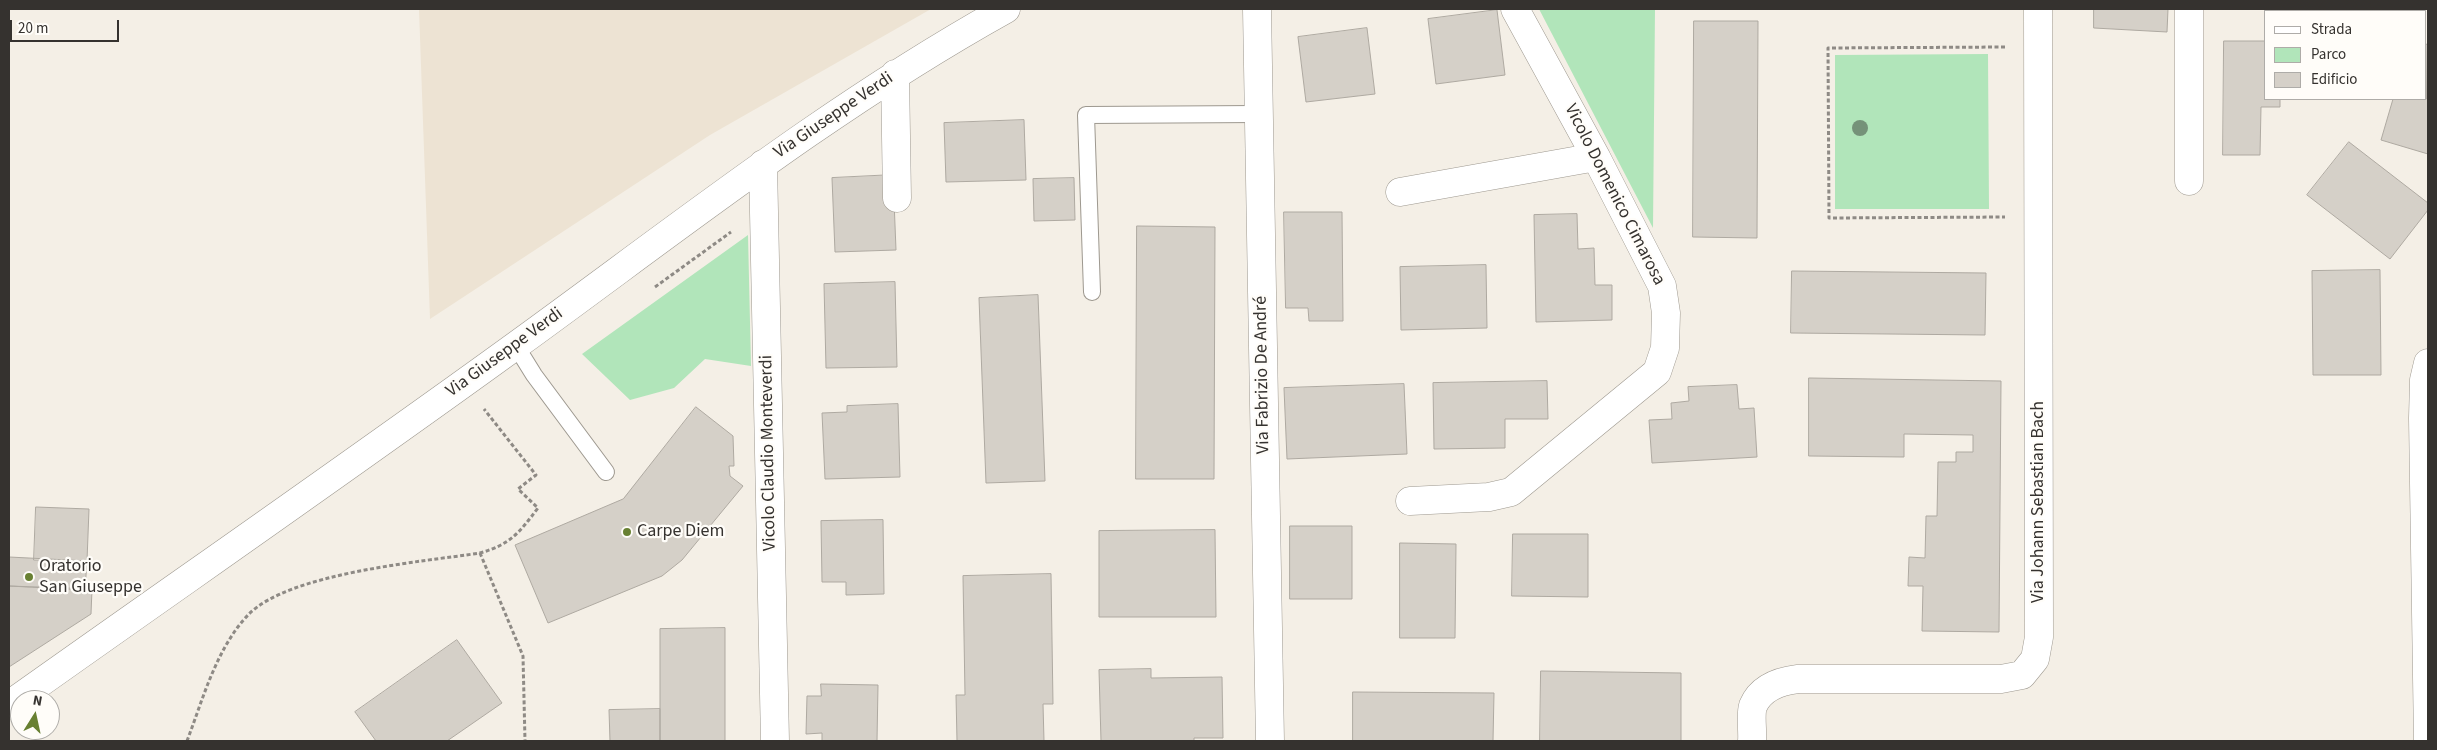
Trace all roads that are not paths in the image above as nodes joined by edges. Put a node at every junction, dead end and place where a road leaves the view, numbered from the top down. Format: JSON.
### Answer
{"nodes":[{"id":1,"x":1006,"y":9,"type":"edge"},
{"id":2,"x":1257,"y":9,"type":"edge"},
{"id":3,"x":1516,"y":9,"type":"edge"},
{"id":4,"x":2038,"y":9,"type":"edge"},
{"id":5,"x":2189,"y":9,"type":"edge"},
{"id":6,"x":895,"y":74,"type":"junction"},
{"id":7,"x":1259,"y":114,"type":"junction"},
{"id":8,"x":1596,"y":157,"type":"junction"},
{"id":9,"x":763,"y":164,"type":"junction"},
{"id":10,"x":2189,"y":181,"type":"dead end"},
{"id":11,"x":1400,"y":192,"type":"dead end"},
{"id":12,"x":897,"y":198,"type":"dead end"},
{"id":13,"x":1092,"y":292,"type":"dead end"},
{"id":14,"x":516,"y":346,"type":"junction"},
{"id":15,"x":2428,"y":363,"type":"edge"},
{"id":16,"x":606,"y":472,"type":"dead end"},
{"id":17,"x":1410,"y":501,"type":"dead end"},
{"id":18,"x":9,"y":705,"type":"edge"},
{"id":19,"x":774,"y":741,"type":"edge"},
{"id":20,"x":1270,"y":741,"type":"edge"},
{"id":21,"x":1752,"y":741,"type":"edge"},
{"id":22,"x":2428,"y":741,"type":"edge"}],
"edges":[{"from":1,"to":6,"type":"street","name":"Via Giuseppe Verdi"},
{"from":2,"to":7,"type":"street","name":"Via Fabrizio De André"},
{"from":3,"to":8,"type":"street","name":"Vicolo Domenico Cimarosa"},
{"from":4,"to":21,"type":"street","name":"Via Johann Sebastian Bach"},
{"from":5,"to":10,"type":"street"},
{"from":6,"to":9,"type":"street","name":"Via Giuseppe Verdi"},
{"from":6,"to":12,"type":"street"},
{"from":7,"to":13,"type":"lane"},
{"from":7,"to":20,"type":"street","name":"Via Fabrizio De André"},
{"from":8,"to":11,"type":"street"},
{"from":8,"to":17,"type":"street","name":"Vicolo Domenico Cimarosa"},
{"from":9,"to":14,"type":"street","name":"Via Giuseppe Verdi"},
{"from":9,"to":19,"type":"street","name":"Vicolo Claudio Monteverdi"},
{"from":14,"to":16,"type":"lane"},
{"from":14,"to":18,"type":"street","name":"Via Giuseppe Verdi"},
{"from":15,"to":22,"type":"street"}]}
